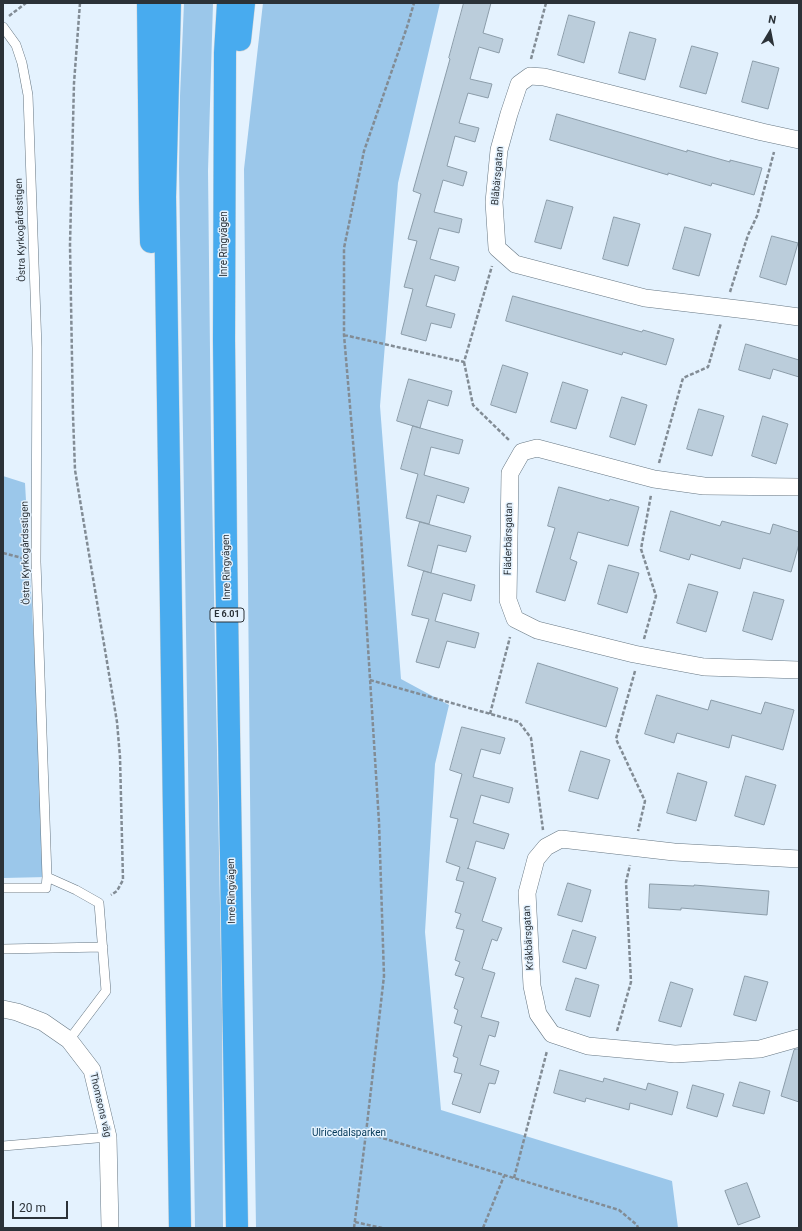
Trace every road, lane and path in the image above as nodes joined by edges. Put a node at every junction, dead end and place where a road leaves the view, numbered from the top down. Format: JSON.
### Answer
{"nodes":[{"id":1,"x":26,"y":3,"type":"edge"},
{"id":2,"x":80,"y":3,"type":"edge"},
{"id":3,"x":148,"y":3,"type":"edge"},
{"id":4,"x":170,"y":3,"type":"edge"},
{"id":5,"x":228,"y":3,"type":"edge"},
{"id":6,"x":244,"y":3,"type":"edge"},
{"id":7,"x":414,"y":3,"type":"edge"},
{"id":8,"x":546,"y":3,"type":"edge"},
{"id":9,"x":9,"y":16,"type":"dead end"},
{"id":10,"x":3,"y":27,"type":"edge"},
{"id":11,"x":530,"y":76,"type":"junction"},
{"id":12,"x":778,"y":136,"type":"junction"},
{"id":13,"x":799,"y":140,"type":"edge"},
{"id":14,"x":224,"y":194,"type":"junction"},
{"id":15,"x":497,"y":248,"type":"junction"},
{"id":16,"x":725,"y":307,"type":"junction"},
{"id":17,"x":799,"y":317,"type":"edge"},
{"id":18,"x":344,"y":335,"type":"junction"},
{"id":19,"x":464,"y":362,"type":"junction"},
{"id":20,"x":169,"y":440,"type":"junction"},
{"id":21,"x":522,"y":452,"type":"junction"},
{"id":22,"x":654,"y":479,"type":"junction"},
{"id":23,"x":799,"y":487,"type":"edge"},
{"id":24,"x":3,"y":553,"type":"edge"},
{"id":25,"x":36,"y":562,"type":"junction"},
{"id":26,"x":515,"y":619,"type":"junction"},
{"id":27,"x":639,"y":655,"type":"junction"},
{"id":28,"x":799,"y":670,"type":"edge"},
{"id":29,"x":370,"y":680,"type":"junction"},
{"id":30,"x":490,"y":714,"type":"junction"},
{"id":31,"x":546,"y":847,"type":"junction"},
{"id":32,"x":634,"y":847,"type":"junction"},
{"id":33,"x":799,"y":859,"type":"edge"},
{"id":34,"x":47,"y":877,"type":"junction"},
{"id":35,"x":3,"y":888,"type":"edge"},
{"id":36,"x":100,"y":903,"type":"junction"},
{"id":37,"x":103,"y":947,"type":"junction"},
{"id":38,"x":3,"y":949,"type":"edge"},
{"id":39,"x":3,"y":1009,"type":"edge"},
{"id":40,"x":552,"y":1034,"type":"junction"},
{"id":41,"x":799,"y":1038,"type":"edge"},
{"id":42,"x":70,"y":1040,"type":"junction"},
{"id":43,"x":612,"y":1048,"type":"junction"},
{"id":44,"x":366,"y":1134,"type":"junction"},
{"id":45,"x":108,"y":1137,"type":"junction"},
{"id":46,"x":3,"y":1146,"type":"edge"},
{"id":47,"x":504,"y":1176,"type":"junction"},
{"id":48,"x":514,"y":1178,"type":"junction"},
{"id":49,"x":355,"y":1222,"type":"junction"},
{"id":50,"x":110,"y":1228,"type":"edge"},
{"id":51,"x":180,"y":1228,"type":"edge"},
{"id":52,"x":238,"y":1228,"type":"edge"},
{"id":53,"x":354,"y":1228,"type":"edge"},
{"id":54,"x":382,"y":1228,"type":"edge"},
{"id":55,"x":483,"y":1228,"type":"edge"},
{"id":56,"x":638,"y":1228,"type":"edge"}],
"edges":[{"from":1,"to":9,"type":"path"},
{"from":2,"to":36,"type":"path"},
{"from":3,"to":20,"type":"highway"},
{"from":4,"to":20,"type":"highway"},
{"from":5,"to":14,"type":"highway","name":"Inre Ringvägen","number":"E 6.01"},
{"from":6,"to":14,"type":"highway"},
{"from":7,"to":18,"type":"path"},
{"from":8,"to":11,"type":"path"},
{"from":10,"to":25,"type":"lane","name":"Östra Kyrkogårdsstigen"},
{"from":11,"to":12,"type":"street"},
{"from":11,"to":15,"type":"street","name":"Blåbärsgatan"},
{"from":12,"to":13,"type":"street"},
{"from":12,"to":16,"type":"path"},
{"from":14,"to":52,"type":"highway","name":"Inre Ringvägen","number":"E 6.01"},
{"from":15,"to":16,"type":"street"},
{"from":15,"to":19,"type":"path"},
{"from":16,"to":17,"type":"street"},
{"from":16,"to":22,"type":"path"},
{"from":18,"to":19,"type":"path"},
{"from":18,"to":29,"type":"path"},
{"from":19,"to":21,"type":"path"},
{"from":20,"to":51,"type":"highway"},
{"from":21,"to":22,"type":"street"},
{"from":21,"to":26,"type":"street","name":"Fläderbärsgatan"},
{"from":22,"to":23,"type":"street"},
{"from":22,"to":27,"type":"path"},
{"from":24,"to":25,"type":"path"},
{"from":25,"to":34,"type":"lane","name":"Östra Kyrkogårdsstigen"},
{"from":26,"to":27,"type":"street"},
{"from":26,"to":30,"type":"path"},
{"from":27,"to":28,"type":"street"},
{"from":27,"to":32,"type":"path"},
{"from":29,"to":30,"type":"path"},
{"from":29,"to":44,"type":"path"},
{"from":30,"to":31,"type":"path"},
{"from":31,"to":32,"type":"street"},
{"from":31,"to":40,"type":"street","name":"Kråkbärsgatan"},
{"from":32,"to":33,"type":"street"},
{"from":32,"to":43,"type":"path"},
{"from":34,"to":35,"type":"lane"},
{"from":34,"to":36,"type":"lane"},
{"from":36,"to":37,"type":"lane"},
{"from":37,"to":38,"type":"lane"},
{"from":37,"to":42,"type":"lane"},
{"from":39,"to":42,"type":"street","name":"Thomsons väg"},
{"from":40,"to":43,"type":"street"},
{"from":40,"to":48,"type":"path"},
{"from":41,"to":43,"type":"street"},
{"from":42,"to":45,"type":"street","name":"Thomsons väg"},
{"from":44,"to":47,"type":"path"},
{"from":44,"to":49,"type":"path"},
{"from":45,"to":46,"type":"lane"},
{"from":45,"to":50,"type":"street","name":"Thomsons väg"},
{"from":47,"to":48,"type":"path"},
{"from":47,"to":55,"type":"path"},
{"from":48,"to":56,"type":"path"},
{"from":49,"to":53,"type":"path"},
{"from":49,"to":54,"type":"path"}]}
